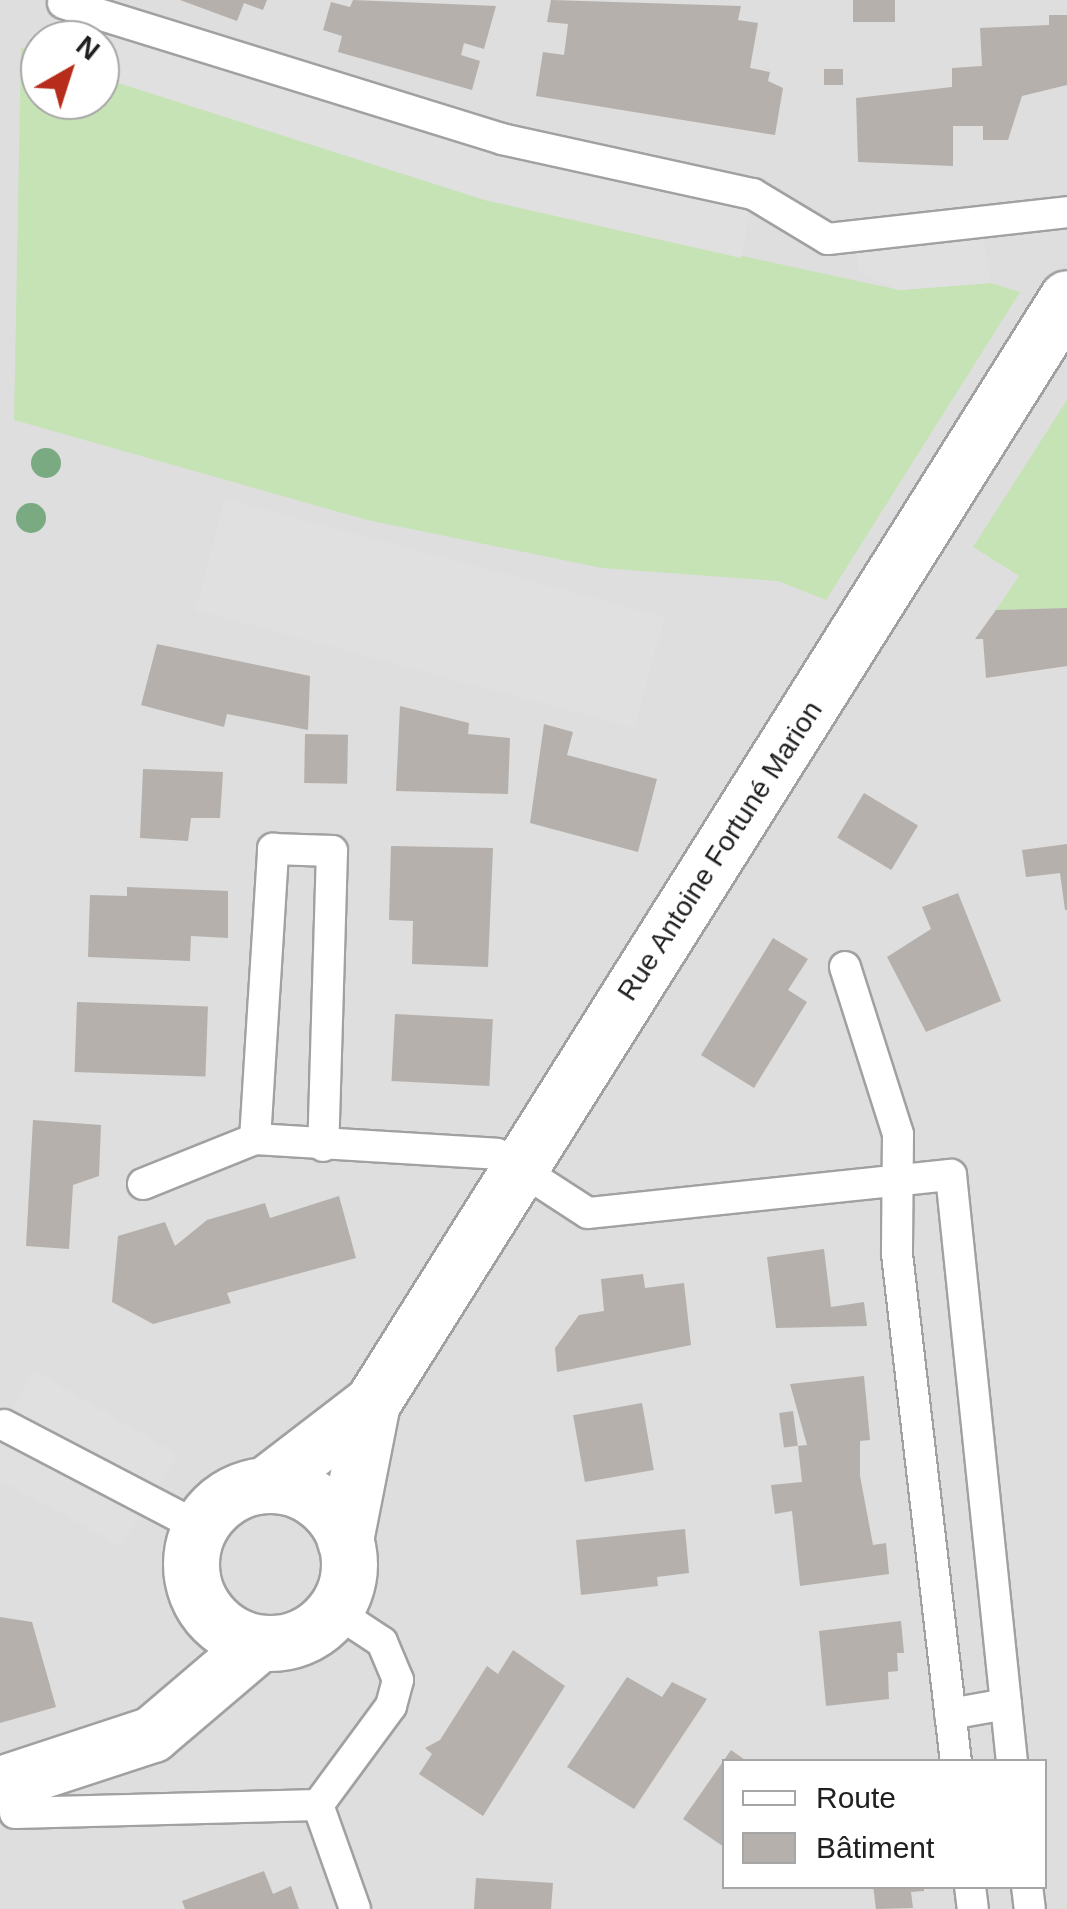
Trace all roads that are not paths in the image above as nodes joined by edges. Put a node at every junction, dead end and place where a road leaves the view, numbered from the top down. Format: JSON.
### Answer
{"nodes":[{"id":1,"x":62,"y":3,"type":"dead end"},
{"id":2,"x":1067,"y":212,"type":"edge"},
{"id":3,"x":1067,"y":298,"type":"edge"},
{"id":4,"x":844,"y":967,"type":"dead end"},
{"id":5,"x":255,"y":1139,"type":"junction"},
{"id":6,"x":324,"y":1146,"type":"junction"},
{"id":7,"x":518,"y":1167,"type":"junction"},
{"id":8,"x":891,"y":1180,"type":"junction"},
{"id":9,"x":144,"y":1184,"type":"dead end"},
{"id":10,"x":372,"y":1403,"type":"junction"},
{"id":11,"x":4,"y":1425,"type":"dead end"},
{"id":12,"x":976,"y":1454,"type":"junction"},
{"id":13,"x":921,"y":1463,"type":"junction"},
{"id":14,"x":265,"y":1485,"type":"junction"},
{"id":15,"x":198,"y":1527,"type":"junction"},
{"id":16,"x":345,"y":1540,"type":"junction"},
{"id":17,"x":335,"y":1610,"type":"junction"},
{"id":18,"x":237,"y":1632,"type":"junction"},
{"id":19,"x":1006,"y":1704,"type":"junction"},
{"id":20,"x":950,"y":1714,"type":"junction"},
{"id":21,"x":956,"y":1759,"type":"edge"},
{"id":22,"x":1012,"y":1759,"type":"edge"},
{"id":23,"x":7,"y":1798,"type":"edge"},
{"id":24,"x":318,"y":1806,"type":"junction"},
{"id":25,"x":355,"y":1909,"type":"edge"}],
"edges":[{"from":1,"to":2,"type":"lane"},
{"from":3,"to":7,"type":"street","name":"Rue Antoine Fortuné Marion"},
{"from":4,"to":8,"type":"lane"},
{"from":5,"to":6,"type":"lane"},
{"from":5,"to":6,"type":"lane"},
{"from":5,"to":9,"type":"lane"},
{"from":6,"to":7,"type":"lane"},
{"from":7,"to":8,"type":"lane"},
{"from":7,"to":10,"type":"street","name":"Rue Antoine Fortuné Marion"},
{"from":8,"to":12,"type":"lane"},
{"from":8,"to":13,"type":"lane"},
{"from":10,"to":14,"type":"street","name":"Rue Antoine Fortuné Marion"},
{"from":10,"to":16,"type":"street","name":"Rue Antoine Fortuné Marion"},
{"from":11,"to":15,"type":"lane"},
{"from":12,"to":13,"type":"lane"},
{"from":12,"to":19,"type":"lane"},
{"from":13,"to":20,"type":"lane"},
{"from":14,"to":15,"type":"street"},
{"from":14,"to":16,"type":"street"},
{"from":15,"to":18,"type":"street"},
{"from":16,"to":17,"type":"street"},
{"from":17,"to":18,"type":"street"},
{"from":17,"to":24,"type":"lane"},
{"from":18,"to":23,"type":"street"},
{"from":19,"to":20,"type":"lane"},
{"from":19,"to":22,"type":"lane"},
{"from":20,"to":21,"type":"lane"},
{"from":23,"to":24,"type":"lane"},
{"from":24,"to":25,"type":"lane"}]}
